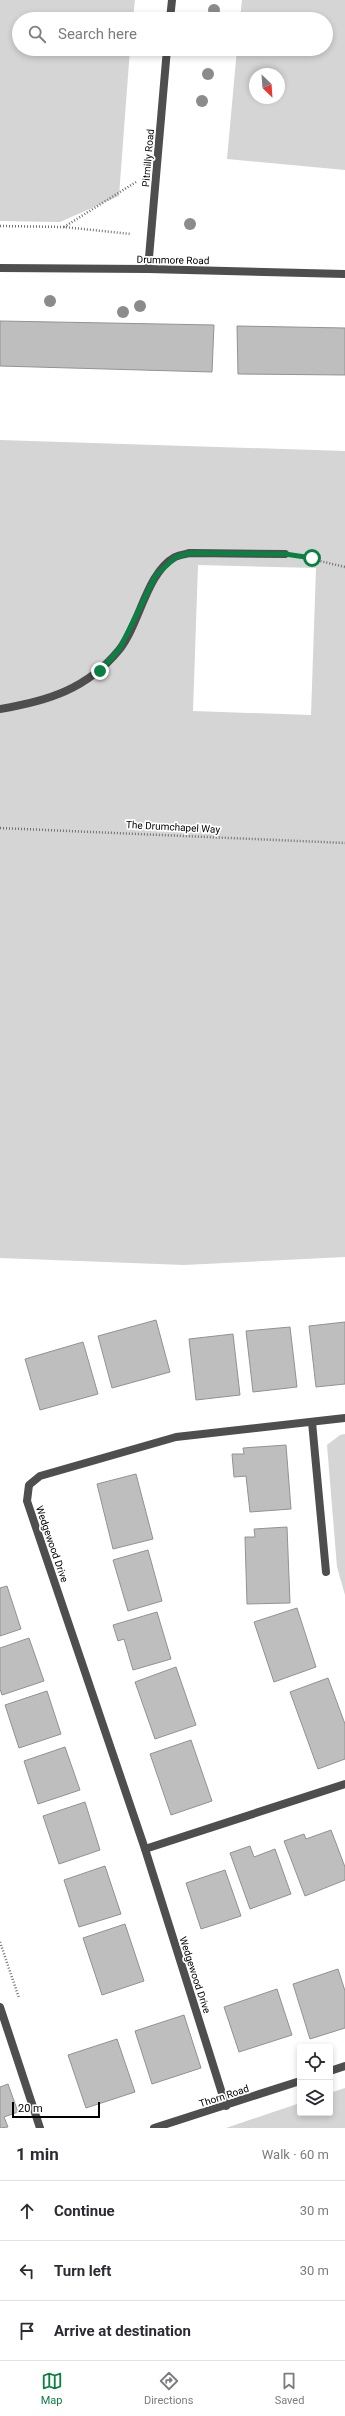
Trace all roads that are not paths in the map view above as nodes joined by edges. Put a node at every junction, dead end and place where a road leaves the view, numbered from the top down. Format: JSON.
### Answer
{"nodes":[{"id":1,"x":172,"y":0,"type":"edge"},
{"id":2,"x":171,"y":12,"type":"edge"},
{"id":3,"x":166,"y":56,"type":"edge"},
{"id":4,"x":0,"y":268,"type":"edge"},
{"id":5,"x":148,"y":269,"type":"junction"},
{"id":6,"x":345,"y":274,"type":"edge"},
{"id":7,"x":285,"y":554,"type":"road end"},
{"id":8,"x":0,"y":709,"type":"edge"},
{"id":9,"x":345,"y":1418,"type":"edge"},
{"id":10,"x":312,"y":1422,"type":"junction"},
{"id":11,"x":326,"y":1572,"type":"dead end"},
{"id":12,"x":345,"y":1784,"type":"edge"},
{"id":13,"x":144,"y":1850,"type":"junction"},
{"id":14,"x":0,"y":2007,"type":"edge"},
{"id":15,"x":345,"y":2066,"type":"edge"},
{"id":16,"x":333,"y":2070,"type":"edge"},
{"id":17,"x":297,"y":2082,"type":"edge"},
{"id":18,"x":226,"y":2106,"type":"junction"},
{"id":19,"x":40,"y":2128,"type":"edge"},
{"id":20,"x":154,"y":2128,"type":"edge"}],
"edges":[{"from":1,"to":2,"type":"street"},
{"from":3,"to":5,"type":"street","name":"Pitmilly Road"},
{"from":4,"to":5,"type":"street","name":"Drummore Road"},
{"from":5,"to":6,"type":"street","name":"Drummore Road"},
{"from":7,"to":8,"type":"street"},
{"from":9,"to":10,"type":"street","name":"Wedgewood Drive"},
{"from":10,"to":11,"type":"street"},
{"from":10,"to":13,"type":"street","name":"Wedgewood Drive"},
{"from":12,"to":13,"type":"street"},
{"from":13,"to":18,"type":"street","name":"Wedgewood Drive"},
{"from":14,"to":19,"type":"street"},
{"from":15,"to":16,"type":"street"},
{"from":17,"to":18,"type":"street","name":"Thorn Road"},
{"from":18,"to":20,"type":"street","name":"Thorn Road"}]}
